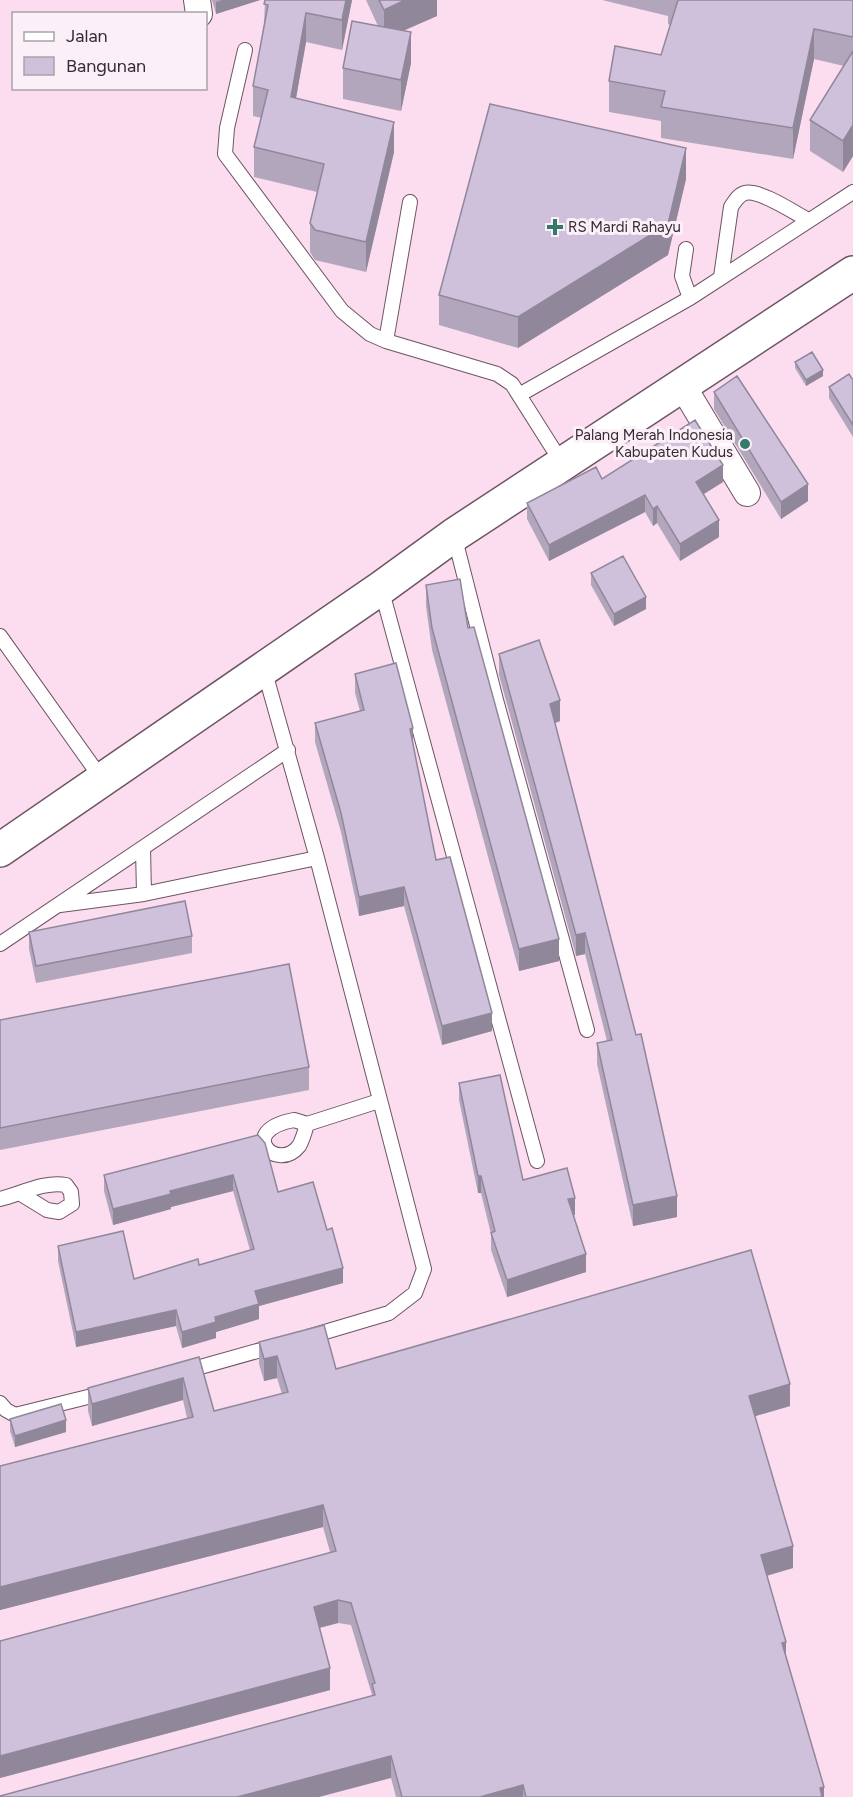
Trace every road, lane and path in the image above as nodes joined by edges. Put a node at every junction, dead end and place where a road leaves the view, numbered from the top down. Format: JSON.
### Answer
{"nodes":[{"id":1,"x":245,"y":50,"type":"dead end"},
{"id":2,"x":853,"y":192,"type":"edge"},
{"id":3,"x":410,"y":202,"type":"dead end"},
{"id":4,"x":808,"y":220,"type":"junction"},
{"id":5,"x":686,"y":249,"type":"dead end"},
{"id":6,"x":853,"y":273,"type":"edge"},
{"id":7,"x":721,"y":277,"type":"junction"},
{"id":8,"x":690,"y":298,"type":"junction"},
{"id":9,"x":386,"y":341,"type":"junction"},
{"id":10,"x":682,"y":385,"type":"junction"},
{"id":11,"x":519,"y":395,"type":"junction"},
{"id":12,"x":562,"y":463,"type":"junction"},
{"id":13,"x":747,"y":493,"type":"dead end"},
{"id":14,"x":454,"y":535,"type":"junction"},
{"id":15,"x":381,"y":588,"type":"junction"},
{"id":16,"x":0,"y":636,"type":"edge"},
{"id":17,"x":264,"y":668,"type":"junction"},
{"id":18,"x":288,"y":750,"type":"junction"},
{"id":19,"x":101,"y":778,"type":"junction"},
{"id":20,"x":143,"y":848,"type":"junction"},
{"id":21,"x":0,"y":850,"type":"edge"},
{"id":22,"x":317,"y":858,"type":"junction"},
{"id":23,"x":144,"y":894,"type":"junction"},
{"id":24,"x":58,"y":905,"type":"junction"},
{"id":25,"x":0,"y":944,"type":"edge"},
{"id":26,"x":587,"y":1030,"type":"dead end"},
{"id":27,"x":380,"y":1101,"type":"junction"},
{"id":28,"x":307,"y":1124,"type":"dead end"},
{"id":29,"x":537,"y":1161,"type":"dead end"},
{"id":30,"x":21,"y":1194,"type":"dead end"},
{"id":31,"x":0,"y":1199,"type":"edge"},
{"id":32,"x":174,"y":1374,"type":"edge"},
{"id":33,"x":117,"y":1389,"type":"edge"},
{"id":34,"x":0,"y":1402,"type":"edge"}],
"edges":[{"from":1,"to":9,"type":"lane"},
{"from":2,"to":4,"type":"lane"},
{"from":3,"to":9,"type":"lane"},
{"from":4,"to":7,"type":"lane"},
{"from":4,"to":7,"type":"lane"},
{"from":5,"to":8,"type":"lane"},
{"from":6,"to":10,"type":"main road"},
{"from":7,"to":8,"type":"lane"},
{"from":8,"to":11,"type":"lane"},
{"from":9,"to":11,"type":"lane"},
{"from":10,"to":12,"type":"main road"},
{"from":10,"to":13,"type":"street"},
{"from":11,"to":12,"type":"lane"},
{"from":12,"to":14,"type":"main road"},
{"from":14,"to":15,"type":"main road"},
{"from":14,"to":26,"type":"lane"},
{"from":15,"to":17,"type":"main road"},
{"from":15,"to":29,"type":"lane"},
{"from":16,"to":19,"type":"lane"},
{"from":17,"to":18,"type":"lane"},
{"from":17,"to":19,"type":"main road"},
{"from":18,"to":20,"type":"lane"},
{"from":18,"to":22,"type":"lane"},
{"from":19,"to":21,"type":"main road"},
{"from":20,"to":23,"type":"lane"},
{"from":20,"to":24,"type":"lane"},
{"from":22,"to":23,"type":"lane"},
{"from":22,"to":27,"type":"lane"},
{"from":23,"to":24,"type":"lane"},
{"from":24,"to":25,"type":"lane"},
{"from":27,"to":28,"type":"lane"},
{"from":27,"to":32,"type":"lane"},
{"from":30,"to":31,"type":"lane"},
{"from":33,"to":34,"type":"lane"}]}
